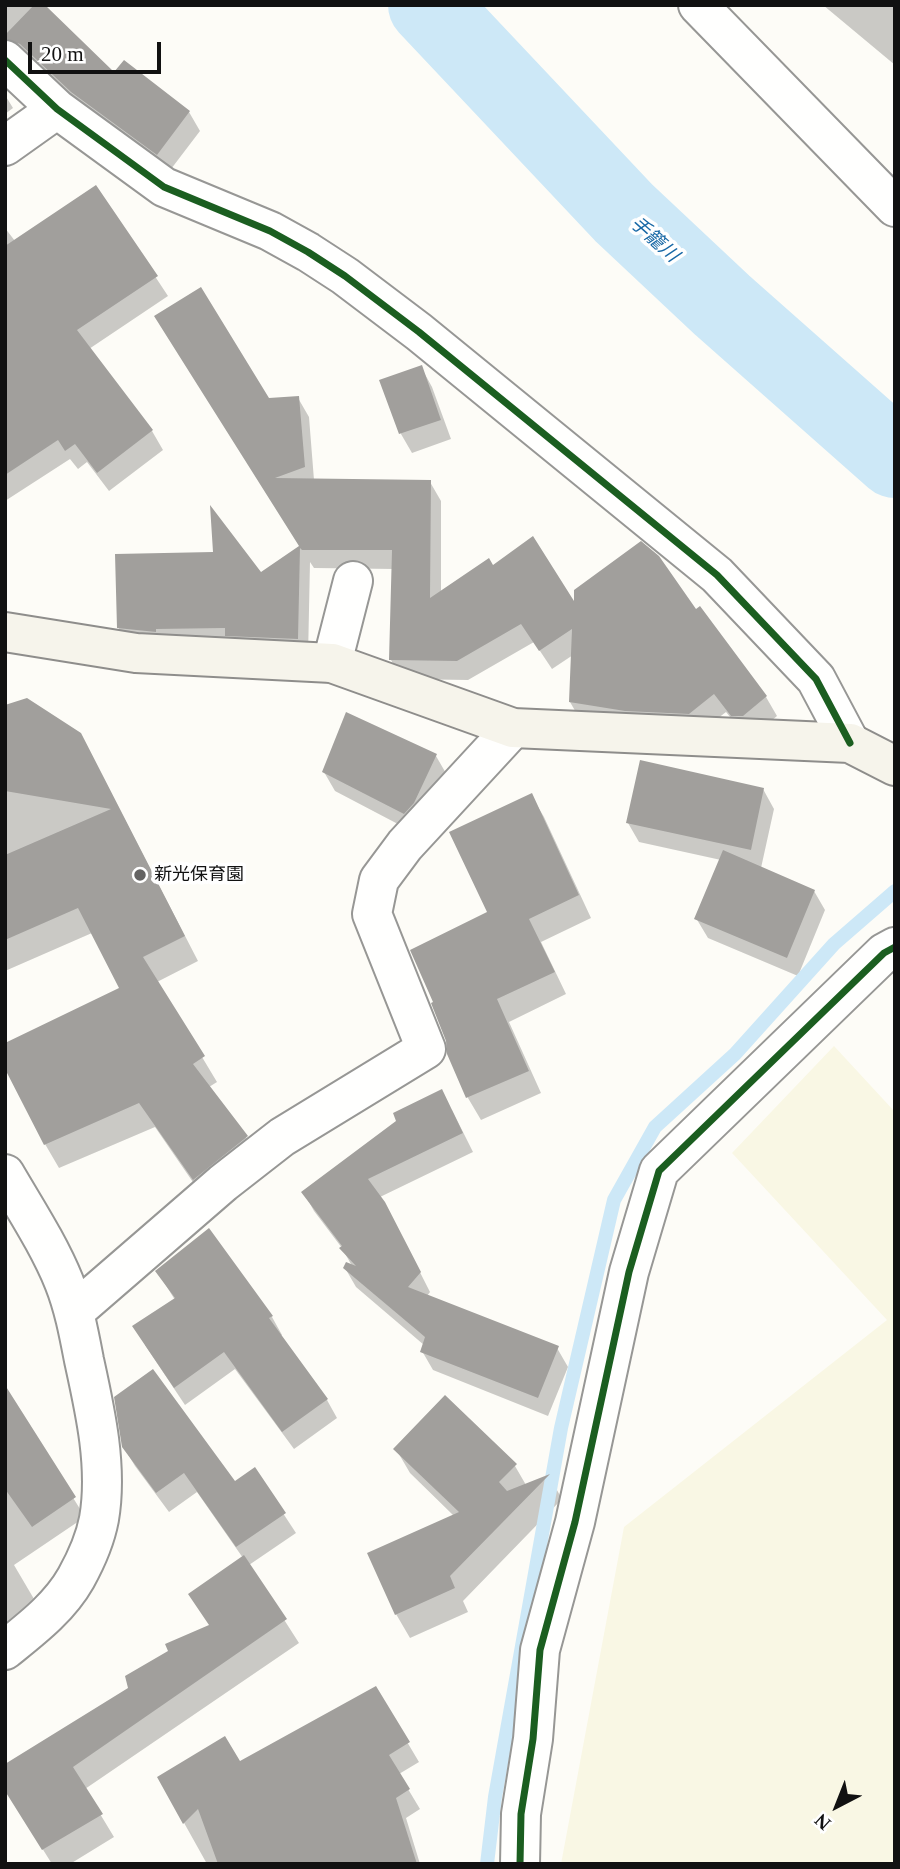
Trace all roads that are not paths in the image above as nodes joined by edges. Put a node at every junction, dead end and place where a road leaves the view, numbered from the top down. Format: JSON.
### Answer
{"nodes":[{"id":1,"x":698,"y":5,"type":"edge"},
{"id":2,"x":5,"y":60,"type":"edge"},
{"id":3,"x":57,"y":109,"type":"junction"},
{"id":4,"x":5,"y":146,"type":"edge"},
{"id":5,"x":895,"y":207,"type":"edge"},
{"id":6,"x":353,"y":581,"type":"dead end"},
{"id":7,"x":5,"y":632,"type":"edge"},
{"id":8,"x":332,"y":663,"type":"junction"},
{"id":9,"x":513,"y":728,"type":"junction"},
{"id":10,"x":849,"y":743,"type":"junction"},
{"id":11,"x":895,"y":766,"type":"edge"},
{"id":12,"x":895,"y":947,"type":"edge"},
{"id":13,"x":5,"y":1174,"type":"edge"},
{"id":14,"x":74,"y":1312,"type":"junction"},
{"id":15,"x":5,"y":1650,"type":"edge"},
{"id":16,"x":520,"y":1864,"type":"edge"}],
"edges":[{"from":1,"to":5,"type":"street"},
{"from":2,"to":3,"type":"street"},
{"from":3,"to":4,"type":"street"},
{"from":3,"to":10,"type":"street"},
{"from":6,"to":8,"type":"street"},
{"from":7,"to":8,"type":"street"},
{"from":8,"to":9,"type":"street"},
{"from":9,"to":10,"type":"street"},
{"from":9,"to":14,"type":"street"},
{"from":10,"to":11,"type":"street"},
{"from":12,"to":16,"type":"street"},
{"from":13,"to":14,"type":"street"},
{"from":14,"to":15,"type":"street"}]}
